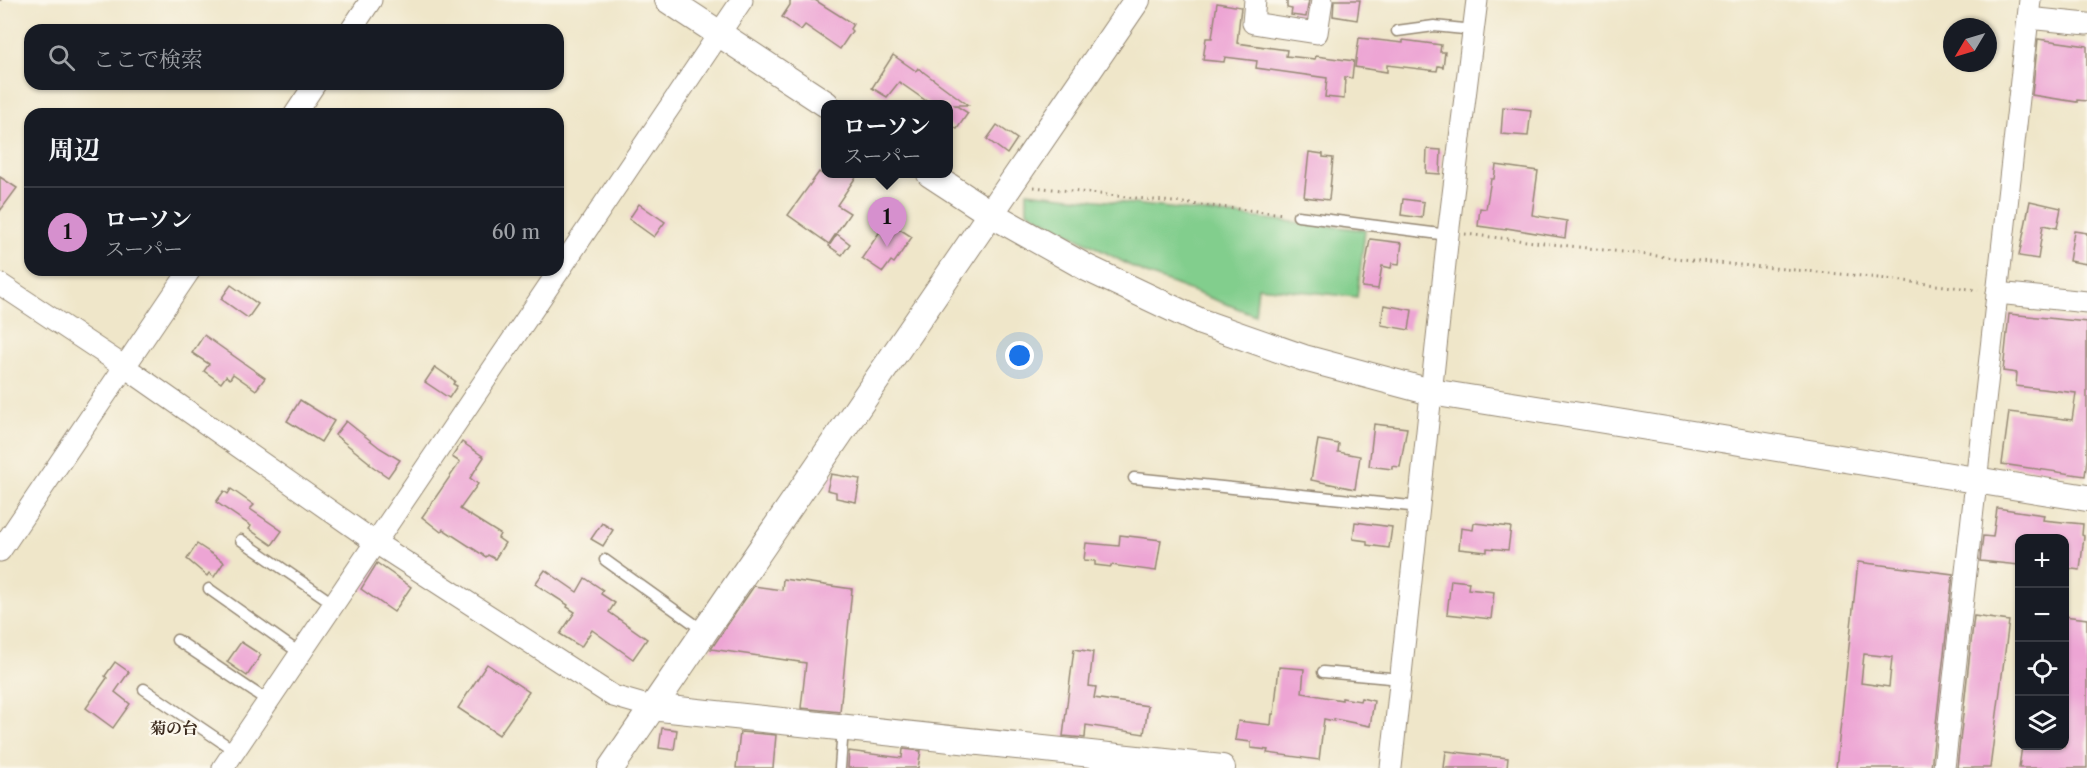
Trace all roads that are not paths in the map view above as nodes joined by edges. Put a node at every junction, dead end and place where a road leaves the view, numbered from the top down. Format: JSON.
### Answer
{"nodes":[{"id":1,"x":371,"y":0,"type":"edge"},
{"id":2,"x":668,"y":0,"type":"edge"},
{"id":3,"x":742,"y":0,"type":"edge"},
{"id":4,"x":1137,"y":0,"type":"edge"},
{"id":5,"x":1255,"y":0,"type":"edge"},
{"id":6,"x":1322,"y":0,"type":"edge"},
{"id":7,"x":1477,"y":0,"type":"edge"},
{"id":8,"x":2029,"y":9,"type":"edge"},
{"id":9,"x":355,"y":24,"type":"edge"},
{"id":10,"x":2087,"y":24,"type":"edge"},
{"id":11,"x":1474,"y":30,"type":"junction"},
{"id":12,"x":1397,"y":31,"type":"dead end"},
{"id":13,"x":720,"y":34,"type":"junction"},
{"id":14,"x":311,"y":90,"type":"edge"},
{"id":15,"x":821,"y":102,"type":"edge"},
{"id":16,"x":299,"y":108,"type":"edge"},
{"id":17,"x":936,"y":178,"type":"edge"},
{"id":18,"x":991,"y":214,"type":"junction"},
{"id":19,"x":1298,"y":216,"type":"road end"},
{"id":20,"x":1449,"y":233,"type":"junction"},
{"id":21,"x":564,"y":265,"type":"edge"},
{"id":22,"x":186,"y":276,"type":"edge"},
{"id":23,"x":556,"y":276,"type":"edge"},
{"id":24,"x":0,"y":284,"type":"edge"},
{"id":25,"x":1997,"y":293,"type":"junction"},
{"id":26,"x":2087,"y":302,"type":"edge"},
{"id":27,"x":125,"y":368,"type":"junction"},
{"id":28,"x":1431,"y":392,"type":"junction"},
{"id":29,"x":1134,"y":478,"type":"dead end"},
{"id":30,"x":1977,"y":479,"type":"junction"},
{"id":31,"x":2087,"y":498,"type":"edge"},
{"id":32,"x":1420,"y":507,"type":"junction"},
{"id":33,"x":242,"y":540,"type":"dead end"},
{"id":34,"x":376,"y":543,"type":"junction"},
{"id":35,"x":0,"y":551,"type":"edge"},
{"id":36,"x":605,"y":560,"type":"dead end"},
{"id":37,"x":209,"y":589,"type":"dead end"},
{"id":38,"x":334,"y":604,"type":"junction"},
{"id":39,"x":704,"y":631,"type":"junction"},
{"id":40,"x":177,"y":639,"type":"dead end"},
{"id":41,"x":301,"y":654,"type":"junction"},
{"id":42,"x":1323,"y":672,"type":"dead end"},
{"id":43,"x":1401,"y":679,"type":"junction"},
{"id":44,"x":144,"y":689,"type":"dead end"},
{"id":45,"x":268,"y":701,"type":"junction"},
{"id":46,"x":651,"y":707,"type":"junction"},
{"id":47,"x":843,"y":728,"type":"junction"},
{"id":48,"x":229,"y":760,"type":"edge"},
{"id":49,"x":611,"y":768,"type":"edge"},
{"id":50,"x":840,"y":768,"type":"edge"},
{"id":51,"x":1222,"y":768,"type":"edge"},
{"id":52,"x":1391,"y":768,"type":"edge"},
{"id":53,"x":1944,"y":768,"type":"edge"}],
"edges":[{"from":1,"to":9,"type":"street"},
{"from":2,"to":13,"type":"street"},
{"from":3,"to":13,"type":"street"},
{"from":4,"to":18,"type":"street"},
{"from":5,"to":6,"type":"street"},
{"from":7,"to":11,"type":"street"},
{"from":8,"to":10,"type":"street"},
{"from":8,"to":25,"type":"street"},
{"from":11,"to":12,"type":"lane"},
{"from":11,"to":20,"type":"street"},
{"from":13,"to":15,"type":"street"},
{"from":13,"to":21,"type":"street"},
{"from":14,"to":16,"type":"street"},
{"from":17,"to":18,"type":"street"},
{"from":18,"to":28,"type":"street"},
{"from":18,"to":39,"type":"street"},
{"from":19,"to":20,"type":"lane"},
{"from":20,"to":28,"type":"street"},
{"from":22,"to":27,"type":"street"},
{"from":23,"to":34,"type":"street"},
{"from":24,"to":27,"type":"street"},
{"from":25,"to":26,"type":"street"},
{"from":25,"to":30,"type":"street"},
{"from":27,"to":34,"type":"street"},
{"from":27,"to":35,"type":"street"},
{"from":28,"to":30,"type":"street"},
{"from":28,"to":32,"type":"street"},
{"from":29,"to":32,"type":"lane"},
{"from":30,"to":31,"type":"street"},
{"from":30,"to":53,"type":"street"},
{"from":32,"to":43,"type":"street"},
{"from":33,"to":38,"type":"lane"},
{"from":34,"to":38,"type":"street"},
{"from":34,"to":46,"type":"street"},
{"from":36,"to":39,"type":"lane"},
{"from":37,"to":41,"type":"lane"},
{"from":38,"to":41,"type":"street"},
{"from":39,"to":46,"type":"street"},
{"from":40,"to":45,"type":"lane"},
{"from":41,"to":45,"type":"street"},
{"from":42,"to":43,"type":"lane"},
{"from":43,"to":52,"type":"street"},
{"from":44,"to":48,"type":"lane"},
{"from":45,"to":48,"type":"street"},
{"from":46,"to":47,"type":"street"},
{"from":46,"to":49,"type":"street"},
{"from":47,"to":50,"type":"lane"},
{"from":47,"to":51,"type":"street"}]}
